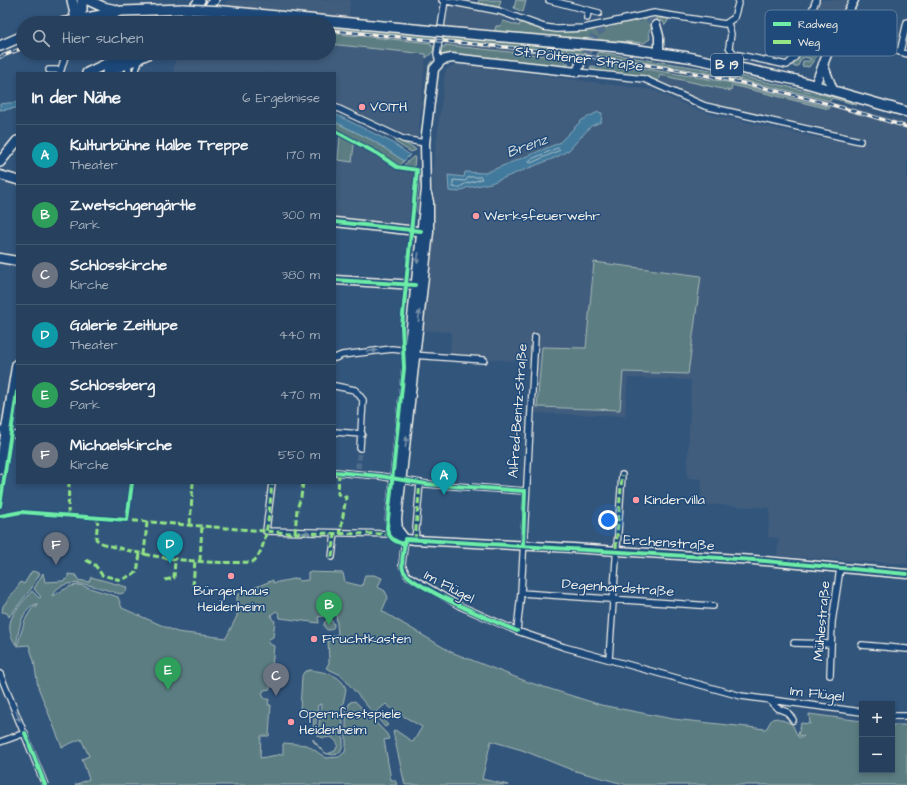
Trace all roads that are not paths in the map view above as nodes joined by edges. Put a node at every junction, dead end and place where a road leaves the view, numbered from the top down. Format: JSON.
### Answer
{"nodes":[{"id":1,"x":72,"y":0,"type":"edge"},
{"id":2,"x":82,"y":0,"type":"edge"},
{"id":3,"x":88,"y":0,"type":"edge"},
{"id":4,"x":200,"y":0,"type":"edge"},
{"id":5,"x":214,"y":0,"type":"edge"},
{"id":6,"x":444,"y":0,"type":"edge"},
{"id":7,"x":549,"y":0,"type":"edge"},
{"id":8,"x":739,"y":0,"type":"edge"},
{"id":9,"x":816,"y":0,"type":"edge"},
{"id":10,"x":854,"y":0,"type":"edge"},
{"id":11,"x":588,"y":10,"type":"junction"},
{"id":12,"x":812,"y":10,"type":"edge"},
{"id":13,"x":849,"y":10,"type":"edge"},
{"id":14,"x":122,"y":11,"type":"junction"},
{"id":15,"x":599,"y":13,"type":"dead end"},
{"id":16,"x":75,"y":16,"type":"edge"},
{"id":17,"x":78,"y":16,"type":"edge"},
{"id":18,"x":93,"y":16,"type":"edge"},
{"id":19,"x":187,"y":16,"type":"edge"},
{"id":20,"x":204,"y":16,"type":"edge"},
{"id":21,"x":277,"y":16,"type":"edge"},
{"id":22,"x":587,"y":18,"type":"dead end"},
{"id":23,"x":336,"y":22,"type":"edge"},
{"id":24,"x":907,"y":22,"type":"edge"},
{"id":25,"x":728,"y":23,"type":"junction"},
{"id":26,"x":656,"y":25,"type":"dead end"},
{"id":27,"x":16,"y":39,"type":"edge"},
{"id":28,"x":0,"y":46,"type":"edge"},
{"id":29,"x":897,"y":50,"type":"edge"},
{"id":30,"x":659,"y":52,"type":"junction"},
{"id":31,"x":900,"y":52,"type":"junction"},
{"id":32,"x":907,"y":54,"type":"edge"},
{"id":33,"x":795,"y":56,"type":"edge"},
{"id":34,"x":826,"y":56,"type":"edge"},
{"id":35,"x":64,"y":60,"type":"edge"},
{"id":36,"x":114,"y":60,"type":"edge"},
{"id":37,"x":137,"y":60,"type":"edge"},
{"id":38,"x":139,"y":60,"type":"edge"},
{"id":39,"x":439,"y":63,"type":"junction"},
{"id":40,"x":823,"y":63,"type":"junction"},
{"id":41,"x":128,"y":68,"type":"edge"},
{"id":42,"x":578,"y":68,"type":"joint"},
{"id":43,"x":49,"y":70,"type":"dead end"},
{"id":44,"x":60,"y":72,"type":"edge"},
{"id":45,"x":89,"y":72,"type":"edge"},
{"id":46,"x":111,"y":72,"type":"edge"},
{"id":47,"x":135,"y":72,"type":"edge"},
{"id":48,"x":815,"y":85,"type":"junction"},
{"id":49,"x":833,"y":90,"type":"junction"},
{"id":50,"x":336,"y":107,"type":"edge"},
{"id":51,"x":907,"y":112,"type":"edge"},
{"id":52,"x":860,"y":140,"type":"dead end"},
{"id":53,"x":16,"y":142,"type":"edge"},
{"id":54,"x":425,"y":143,"type":"junction"},
{"id":55,"x":0,"y":162,"type":"edge"},
{"id":56,"x":0,"y":175,"type":"edge"},
{"id":57,"x":16,"y":180,"type":"edge"},
{"id":58,"x":336,"y":222,"type":"edge"},
{"id":59,"x":425,"y":232,"type":"junction"},
{"id":60,"x":0,"y":258,"type":"edge"},
{"id":61,"x":16,"y":260,"type":"edge"},
{"id":62,"x":336,"y":280,"type":"edge"},
{"id":63,"x":423,"y":282,"type":"junction"},
{"id":64,"x":415,"y":285,"type":"junction"},
{"id":65,"x":535,"y":337,"type":"dead end"},
{"id":66,"x":411,"y":354,"type":"junction"},
{"id":67,"x":336,"y":358,"type":"edge"},
{"id":68,"x":484,"y":360,"type":"dead end"},
{"id":69,"x":16,"y":369,"type":"edge"},
{"id":70,"x":336,"y":386,"type":"edge"},
{"id":71,"x":3,"y":430,"type":"edge"},
{"id":72,"x":336,"y":432,"type":"edge"},
{"id":73,"x":362,"y":434,"type":"junction"},
{"id":74,"x":16,"y":436,"type":"edge"},
{"id":75,"x":360,"y":448,"type":"tunnel mouth"},
{"id":76,"x":0,"y":468,"type":"edge"},
{"id":77,"x":358,"y":468,"type":"tunnel mouth"},
{"id":78,"x":336,"y":472,"type":"edge"},
{"id":79,"x":357,"y":474,"type":"junction"},
{"id":80,"x":622,"y":476,"type":"dead end"},
{"id":81,"x":398,"y":480,"type":"junction"},
{"id":82,"x":420,"y":483,"type":"junction"},
{"id":83,"x":272,"y":484,"type":"edge"},
{"id":84,"x":525,"y":491,"type":"junction"},
{"id":85,"x":335,"y":534,"type":"junction"},
{"id":86,"x":395,"y":535,"type":"junction"},
{"id":87,"x":405,"y":539,"type":"junction"},
{"id":88,"x":415,"y":540,"type":"junction"},
{"id":89,"x":523,"y":545,"type":"junction"},
{"id":90,"x":616,"y":551,"type":"junction"},
{"id":91,"x":332,"y":557,"type":"dead end"},
{"id":92,"x":840,"y":569,"type":"junction"},
{"id":93,"x":907,"y":574,"type":"edge"},
{"id":94,"x":521,"y":593,"type":"junction"},
{"id":95,"x":612,"y":599,"type":"junction"},
{"id":96,"x":713,"y":606,"type":"dead end"},
{"id":97,"x":517,"y":631,"type":"junction"},
{"id":98,"x":794,"y":643,"type":"dead end"},
{"id":99,"x":831,"y":644,"type":"junction"},
{"id":100,"x":862,"y":645,"type":"dead end"},
{"id":101,"x":907,"y":649,"type":"edge"},
{"id":102,"x":609,"y":659,"type":"junction"},
{"id":103,"x":0,"y":674,"type":"edge"},
{"id":104,"x":830,"y":675,"type":"dead end"},
{"id":105,"x":769,"y":700,"type":"junction"},
{"id":106,"x":859,"y":712,"type":"edge"},
{"id":107,"x":895,"y":716,"type":"edge"},
{"id":108,"x":907,"y":716,"type":"edge"},
{"id":109,"x":793,"y":720,"type":"dead end"},
{"id":110,"x":25,"y":733,"type":"junction"},
{"id":111,"x":0,"y":742,"type":"edge"},
{"id":112,"x":45,"y":785,"type":"edge"}],
"edges":[{"from":1,"to":16,"type":"main road"},
{"from":2,"to":17,"type":"main road"},
{"from":3,"to":14,"type":"main road"},
{"from":4,"to":19,"type":"main road"},
{"from":5,"to":20,"type":"main road"},
{"from":6,"to":25,"type":"street"},
{"from":6,"to":39,"type":"street"},
{"from":7,"to":11,"type":"street"},
{"from":8,"to":25,"type":"street"},
{"from":9,"to":12,"type":"street"},
{"from":10,"to":13,"type":"main road"},
{"from":11,"to":15,"type":"street"},
{"from":11,"to":22,"type":"street"},
{"from":14,"to":18,"type":"main road","number":"B 19"},
{"from":14,"to":21,"type":"main road","number":"B 19","bridge":true},
{"from":23,"to":30,"type":"main road","number":"B 19","bridge":true},
{"from":24,"to":31,"type":"street"},
{"from":25,"to":33,"type":"street"},
{"from":26,"to":30,"type":"main road"},
{"from":27,"to":28,"type":"main road"},
{"from":29,"to":31,"type":"street"},
{"from":30,"to":48,"type":"main road","number":"B 19"},
{"from":31,"to":32,"type":"street"},
{"from":34,"to":40,"type":"main road"},
{"from":35,"to":44,"type":"street"},
{"from":36,"to":45,"type":"main road"},
{"from":37,"to":41,"type":"main road"},
{"from":38,"to":47,"type":"street"},
{"from":39,"to":42,"type":"main road","name":"St. Pöltener Straße"},
{"from":39,"to":54,"type":"main road"},
{"from":40,"to":48,"type":"main road"},
{"from":40,"to":49,"type":"main road"},
{"from":41,"to":46,"type":"main road"},
{"from":42,"to":52,"type":"street","name":"St. Pöltener Straße"},
{"from":43,"to":44,"type":"street"},
{"from":48,"to":49,"type":"main road","number":"B 19"},
{"from":49,"to":51,"type":"main road","number":"B 19"},
{"from":50,"to":54,"type":"street"},
{"from":53,"to":55,"type":"main road"},
{"from":54,"to":59,"type":"main road"},
{"from":56,"to":57,"type":"main road"},
{"from":58,"to":59,"type":"main road"},
{"from":59,"to":63,"type":"main road"},
{"from":59,"to":64,"type":"main road","one_way":true},
{"from":60,"to":61,"type":"main road"},
{"from":62,"to":64,"type":"main road"},
{"from":63,"to":64,"type":"main road"},
{"from":66,"to":63,"type":"main road","one_way":true},
{"from":64,"to":66,"type":"main road"},
{"from":65,"to":84,"type":"street","name":"Alfred-Bentz-Straße"},
{"from":67,"to":66,"type":"street","one_way":true},
{"from":66,"to":68,"type":"street"},
{"from":66,"to":81,"type":"main road"},
{"from":69,"to":71,"type":"main road"},
{"from":70,"to":73,"type":"street"},
{"from":71,"to":74,"type":"street"},
{"from":71,"to":76,"type":"main road"},
{"from":72,"to":73,"type":"street"},
{"from":73,"to":75,"type":"street"},
{"from":77,"to":79,"type":"street"},
{"from":78,"to":79,"type":"street"},
{"from":79,"to":81,"type":"street"},
{"from":80,"to":90,"type":"street"},
{"from":81,"to":82,"type":"street"},
{"from":81,"to":86,"type":"main road"},
{"from":81,"to":87,"type":"main road"},
{"from":82,"to":84,"type":"street"},
{"from":82,"to":88,"type":"street"},
{"from":83,"to":85,"type":"street","one_way":true},
{"from":84,"to":89,"type":"street","name":"Alfred-Bentz-Straße"},
{"from":85,"to":86,"type":"street"},
{"from":85,"to":91,"type":"street"},
{"from":86,"to":87,"type":"main road","name":"Erchenstraße"},
{"from":87,"to":88,"type":"main road","name":"Erchenstraße"},
{"from":87,"to":97,"type":"street","name":"Im Flügel"},
{"from":88,"to":89,"type":"main road","name":"Erchenstraße"},
{"from":89,"to":90,"type":"main road","name":"Erchenstraße"},
{"from":89,"to":94,"type":"street","name":"Alfred-Bentz-Straße"},
{"from":90,"to":92,"type":"main road","name":"Erchenstraße"},
{"from":90,"to":95,"type":"street"},
{"from":92,"to":93,"type":"main road","name":"Erchenstraße"},
{"from":92,"to":99,"type":"street","name":"Mühlestraße"},
{"from":94,"to":95,"type":"street","name":"Degenhardstraße"},
{"from":94,"to":97,"type":"street","name":"Alfred-Bentz-Straße"},
{"from":95,"to":96,"type":"street","name":"Degenhardstraße"},
{"from":95,"to":102,"type":"street"},
{"from":97,"to":102,"type":"street","name":"Im Flügel"},
{"from":98,"to":99,"type":"street"},
{"from":99,"to":104,"type":"street","name":"Mühlestraße"},
{"from":100,"to":101,"type":"street"},
{"from":102,"to":105,"type":"street","name":"Im Flügel"},
{"from":103,"to":110,"type":"street","one_way":true},
{"from":105,"to":106,"type":"street","name":"Im Flügel"},
{"from":105,"to":109,"type":"street","name":"Im Flügel"},
{"from":107,"to":108,"type":"street"},
{"from":110,"to":111,"type":"street"},
{"from":110,"to":112,"type":"street"}]}
